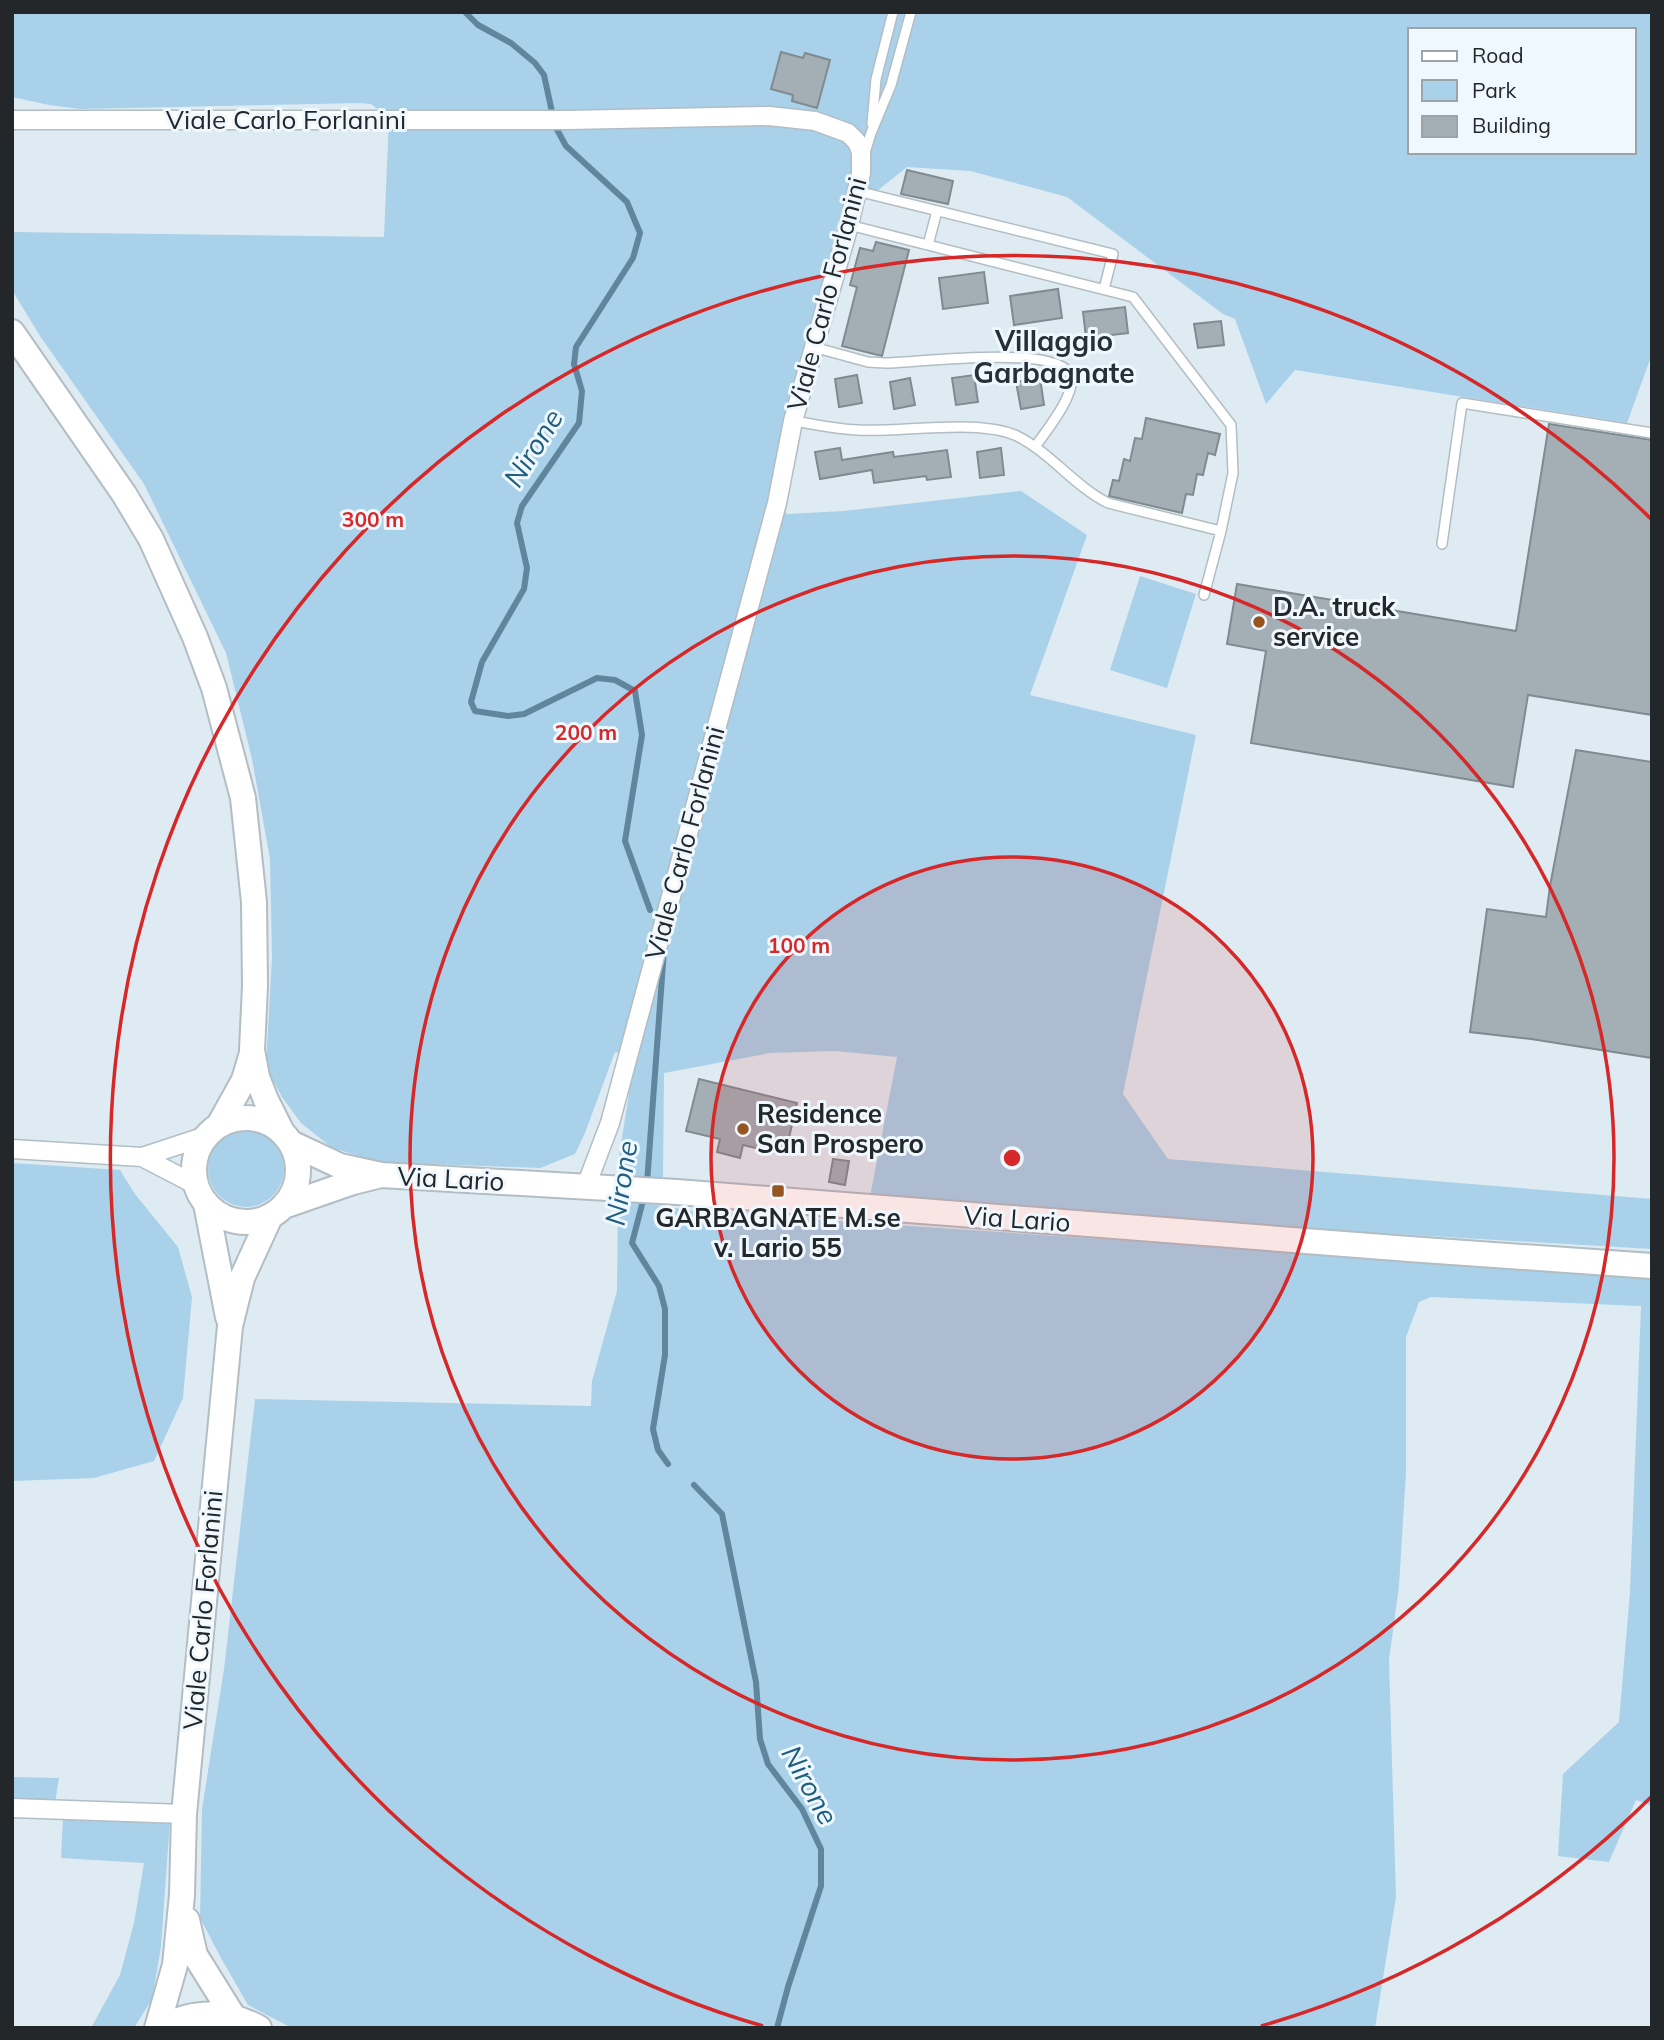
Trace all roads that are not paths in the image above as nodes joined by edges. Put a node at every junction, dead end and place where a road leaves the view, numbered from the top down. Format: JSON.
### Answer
{"nodes":[{"id":1,"x":893,"y":12,"type":"edge"},
{"id":2,"x":911,"y":12,"type":"edge"},
{"id":3,"x":12,"y":120,"type":"edge"},
{"id":4,"x":871,"y":133,"type":"junction"},
{"id":5,"x":862,"y":163,"type":"junction"},
{"id":6,"x":857,"y":191,"type":"junction"},
{"id":7,"x":937,"y":211,"type":"junction"},
{"id":8,"x":849,"y":225,"type":"junction"},
{"id":9,"x":928,"y":245,"type":"junction"},
{"id":10,"x":1104,"y":289,"type":"junction"},
{"id":11,"x":12,"y":332,"type":"edge"},
{"id":12,"x":813,"y":347,"type":"junction"},
{"id":13,"x":793,"y":421,"type":"junction"},
{"id":14,"x":1652,"y":433,"type":"edge"},
{"id":15,"x":1035,"y":447,"type":"junction"},
{"id":16,"x":1221,"y":531,"type":"junction"},
{"id":17,"x":1442,"y":544,"type":"dead end"},
{"id":18,"x":1204,"y":595,"type":"dead end"},
{"id":19,"x":253,"y":1050,"type":"junction"},
{"id":20,"x":213,"y":1130,"type":"junction"},
{"id":21,"x":287,"y":1138,"type":"junction"},
{"id":22,"x":12,"y":1149,"type":"edge"},
{"id":23,"x":142,"y":1157,"type":"junction"},
{"id":24,"x":381,"y":1175,"type":"junction"},
{"id":25,"x":586,"y":1186,"type":"junction"},
{"id":26,"x":201,"y":1194,"type":"junction"},
{"id":27,"x":277,"y":1211,"type":"junction"},
{"id":28,"x":1652,"y":1266,"type":"edge"},
{"id":29,"x":230,"y":1326,"type":"junction"},
{"id":30,"x":12,"y":1808,"type":"edge"},
{"id":31,"x":184,"y":1814,"type":"junction"},
{"id":32,"x":182,"y":1895,"type":"junction"},
{"id":33,"x":233,"y":2016,"type":"junction"},
{"id":34,"x":159,"y":2028,"type":"edge"},
{"id":35,"x":259,"y":2028,"type":"edge"}],
"edges":[{"from":1,"to":4,"type":"lane"},
{"from":2,"to":4,"type":"lane"},
{"from":3,"to":5,"type":"street","name":"Viale Carlo Forlanini"},
{"from":4,"to":5,"type":"lane"},
{"from":5,"to":6,"type":"street","name":"Viale Carlo Forlanini"},
{"from":6,"to":7,"type":"lane"},
{"from":6,"to":8,"type":"street","name":"Viale Carlo Forlanini"},
{"from":7,"to":9,"type":"lane"},
{"from":7,"to":10,"type":"lane"},
{"from":8,"to":9,"type":"lane"},
{"from":8,"to":12,"type":"street","name":"Viale Carlo Forlanini"},
{"from":9,"to":10,"type":"lane"},
{"from":10,"to":16,"type":"lane"},
{"from":11,"to":19,"type":"street"},
{"from":12,"to":13,"type":"street","name":"Viale Carlo Forlanini"},
{"from":12,"to":15,"type":"lane"},
{"from":13,"to":15,"type":"lane"},
{"from":13,"to":25,"type":"street","name":"Viale Carlo Forlanini"},
{"from":14,"to":17,"type":"lane"},
{"from":15,"to":16,"type":"lane"},
{"from":16,"to":18,"type":"lane"},
{"from":19,"to":20,"type":"street"},
{"from":19,"to":21,"type":"street"},
{"from":20,"to":21,"type":"street"},
{"from":20,"to":23,"type":"street"},
{"from":20,"to":26,"type":"street"},
{"from":21,"to":24,"type":"street","name":"Via Lario"},
{"from":21,"to":27,"type":"street"},
{"from":22,"to":23,"type":"street"},
{"from":23,"to":26,"type":"street"},
{"from":24,"to":25,"type":"street","name":"Via Lario"},
{"from":24,"to":27,"type":"street","name":"Via Lario"},
{"from":25,"to":28,"type":"street","name":"Via Lario"},
{"from":26,"to":27,"type":"street"},
{"from":26,"to":29,"type":"street","name":"Viale Carlo Forlanini"},
{"from":27,"to":29,"type":"street","name":"Viale Carlo Forlanini"},
{"from":29,"to":31,"type":"street","name":"Viale Carlo Forlanini"},
{"from":30,"to":31,"type":"street"},
{"from":31,"to":32,"type":"street","name":"Viale Carlo Forlanini"},
{"from":32,"to":33,"type":"street","name":"Viale Carlo Forlanini"},
{"from":32,"to":34,"type":"street","name":"Viale Carlo Forlanini"},
{"from":33,"to":34,"type":"street"},
{"from":33,"to":35,"type":"street"}]}
